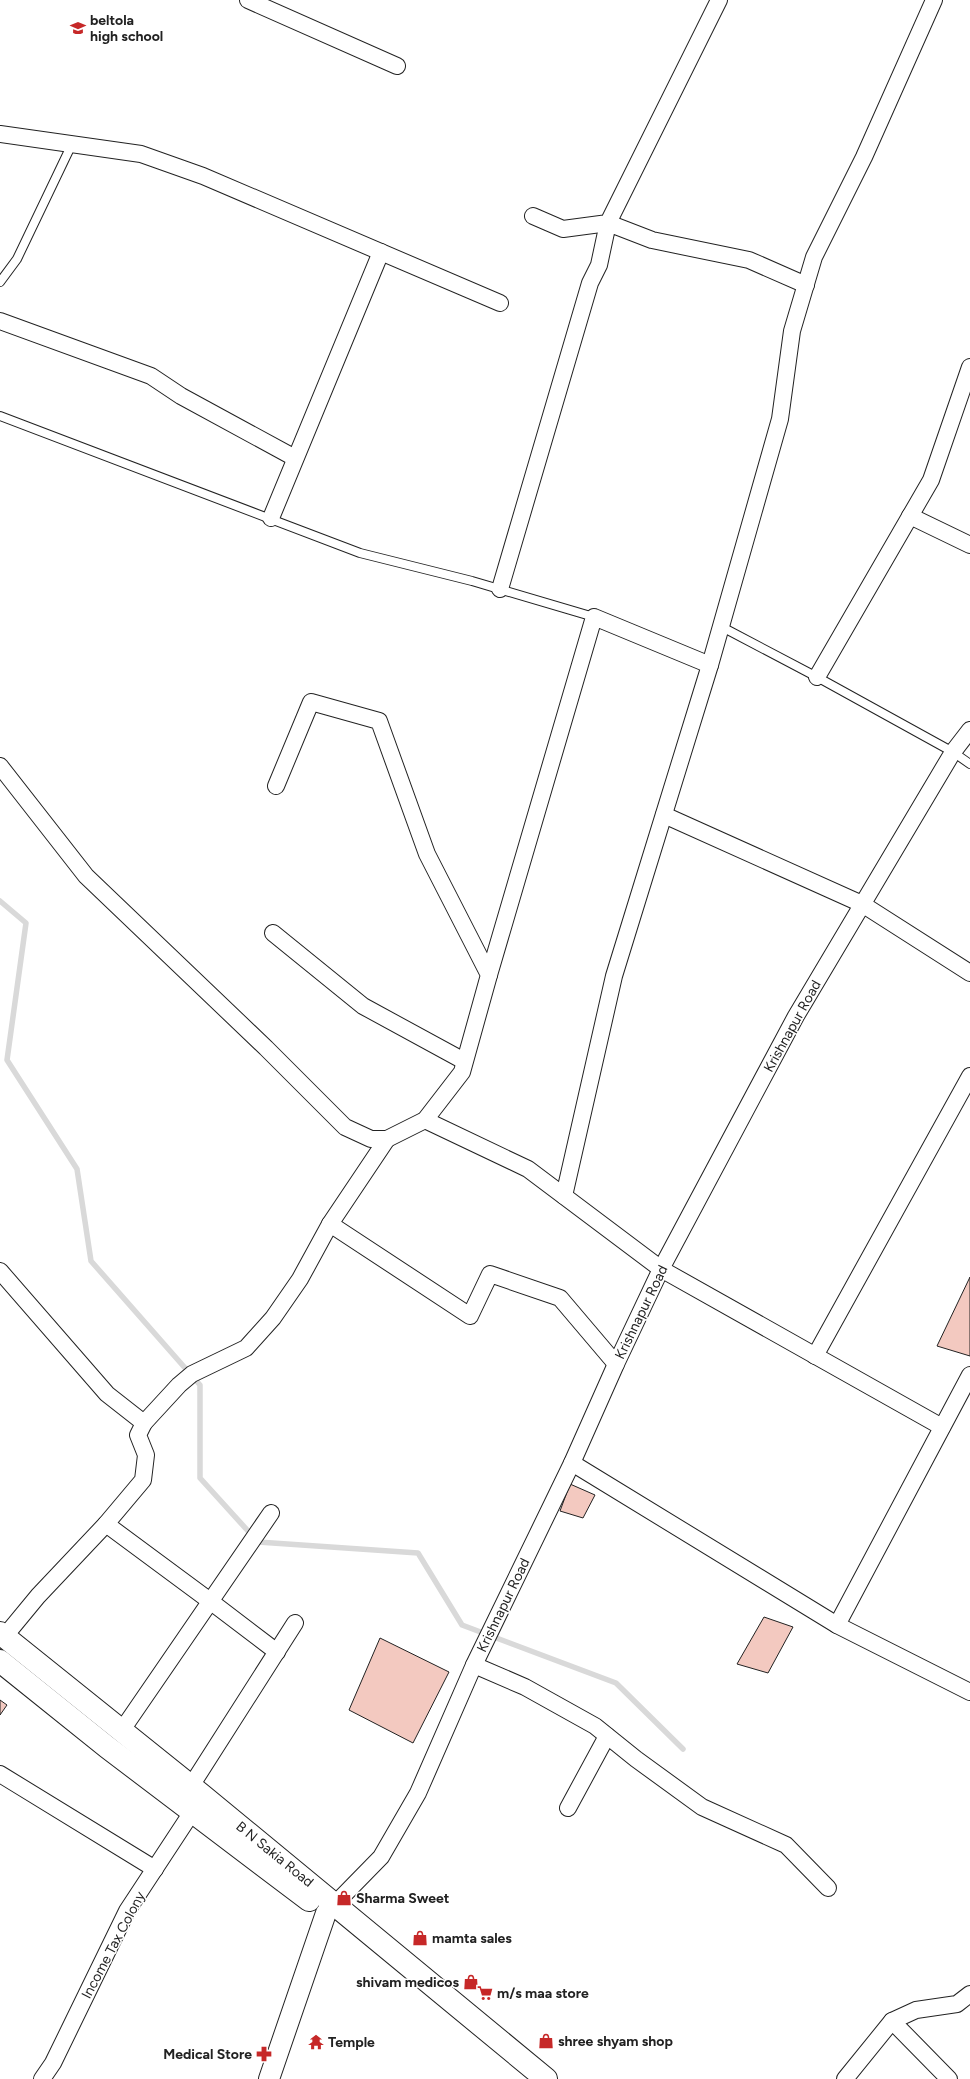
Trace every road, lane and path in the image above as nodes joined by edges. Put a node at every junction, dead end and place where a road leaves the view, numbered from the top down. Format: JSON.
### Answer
{"nodes":[{"id":1,"x":248,"y":0,"type":"edge"},
{"id":2,"x":719,"y":0,"type":"edge"},
{"id":3,"x":934,"y":0,"type":"edge"},
{"id":4,"x":397,"y":66,"type":"dead end"},
{"id":5,"x":0,"y":134,"type":"edge"},
{"id":6,"x":72,"y":144,"type":"junction"},
{"id":7,"x":533,"y":216,"type":"dead end"},
{"id":8,"x":608,"y":223,"type":"junction"},
{"id":9,"x":381,"y":252,"type":"junction"},
{"id":10,"x":0,"y":282,"type":"edge"},
{"id":11,"x":806,"y":285,"type":"junction"},
{"id":12,"x":500,"y":304,"type":"dead end"},
{"id":13,"x":0,"y":320,"type":"edge"},
{"id":14,"x":970,"y":367,"type":"edge"},
{"id":15,"x":0,"y":416,"type":"edge"},
{"id":16,"x":295,"y":458,"type":"junction"},
{"id":17,"x":910,"y":516,"type":"junction"},
{"id":18,"x":270,"y":518,"type":"junction"},
{"id":19,"x":970,"y":545,"type":"edge"},
{"id":20,"x":500,"y":589,"type":"junction"},
{"id":21,"x":594,"y":617,"type":"junction"},
{"id":22,"x":722,"y":627,"type":"junction"},
{"id":23,"x":710,"y":665,"type":"junction"},
{"id":24,"x":817,"y":677,"type":"junction"},
{"id":25,"x":970,"y":730,"type":"edge"},
{"id":26,"x":953,"y":752,"type":"junction"},
{"id":27,"x":970,"y":764,"type":"edge"},
{"id":28,"x":0,"y":766,"type":"edge"},
{"id":29,"x":276,"y":786,"type":"dead end"},
{"id":30,"x":664,"y":815,"type":"junction"},
{"id":31,"x":862,"y":904,"type":"junction"},
{"id":32,"x":273,"y":933,"type":"dead end"},
{"id":33,"x":970,"y":973,"type":"edge"},
{"id":34,"x":489,"y":975,"type":"junction"},
{"id":35,"x":464,"y":1061,"type":"junction"},
{"id":36,"x":970,"y":1076,"type":"edge"},
{"id":37,"x":425,"y":1120,"type":"junction"},
{"id":38,"x":387,"y":1139,"type":"junction"},
{"id":39,"x":564,"y":1196,"type":"junction"},
{"id":40,"x":330,"y":1224,"type":"junction"},
{"id":41,"x":661,"y":1269,"type":"junction"},
{"id":42,"x":0,"y":1272,"type":"edge"},
{"id":43,"x":815,"y":1356,"type":"junction"},
{"id":44,"x":616,"y":1364,"type":"junction"},
{"id":45,"x":970,"y":1375,"type":"edge"},
{"id":46,"x":144,"y":1423,"type":"junction"},
{"id":47,"x":942,"y":1427,"type":"junction"},
{"id":48,"x":572,"y":1463,"type":"junction"},
{"id":49,"x":271,"y":1513,"type":"dead end"},
{"id":50,"x":106,"y":1524,"type":"junction"},
{"id":51,"x":210,"y":1602,"type":"junction"},
{"id":52,"x":295,"y":1623,"type":"dead end"},
{"id":53,"x":837,"y":1625,"type":"junction"},
{"id":54,"x":2,"y":1634,"type":"edge"},
{"id":55,"x":276,"y":1652,"type":"junction"},
{"id":56,"x":0,"y":1661,"type":"edge"},
{"id":57,"x":474,"y":1665,"type":"junction"},
{"id":58,"x":970,"y":1692,"type":"edge"},
{"id":59,"x":122,"y":1730,"type":"junction"},
{"id":60,"x":607,"y":1736,"type":"junction"},
{"id":61,"x":0,"y":1774,"type":"edge"},
{"id":62,"x":195,"y":1798,"type":"junction"},
{"id":63,"x":568,"y":1808,"type":"dead end"},
{"id":64,"x":155,"y":1869,"type":"junction"},
{"id":65,"x":828,"y":1888,"type":"dead end"},
{"id":66,"x":330,"y":1908,"type":"junction"},
{"id":67,"x":970,"y":1994,"type":"edge"},
{"id":68,"x":892,"y":2022,"type":"junction"},
{"id":69,"x":42,"y":2079,"type":"edge"},
{"id":70,"x":269,"y":2079,"type":"edge"},
{"id":71,"x":528,"y":2079,"type":"edge"},
{"id":72,"x":546,"y":2079,"type":"edge"},
{"id":73,"x":845,"y":2079,"type":"edge"},
{"id":74,"x":949,"y":2079,"type":"edge"}],
"edges":[{"from":1,"to":4,"type":"street"},
{"from":2,"to":8,"type":"street"},
{"from":3,"to":11,"type":"street"},
{"from":5,"to":6,"type":"street"},
{"from":6,"to":9,"type":"street"},
{"from":6,"to":10,"type":"lane"},
{"from":7,"to":8,"type":"street"},
{"from":8,"to":11,"type":"street"},
{"from":8,"to":20,"type":"street"},
{"from":9,"to":12,"type":"street"},
{"from":9,"to":16,"type":"street"},
{"from":11,"to":22,"type":"street"},
{"from":13,"to":16,"type":"street"},
{"from":14,"to":17,"type":"street"},
{"from":15,"to":18,"type":"lane"},
{"from":16,"to":18,"type":"street"},
{"from":17,"to":19,"type":"street"},
{"from":17,"to":24,"type":"street"},
{"from":18,"to":20,"type":"lane"},
{"from":20,"to":21,"type":"lane"},
{"from":21,"to":23,"type":"street"},
{"from":21,"to":34,"type":"street"},
{"from":22,"to":23,"type":"street"},
{"from":22,"to":24,"type":"lane"},
{"from":23,"to":30,"type":"street"},
{"from":24,"to":26,"type":"lane"},
{"from":25,"to":26,"type":"street","name":"Krishnapur Road"},
{"from":26,"to":27,"type":"lane"},
{"from":26,"to":31,"type":"street","name":"Krishnapur Road"},
{"from":28,"to":38,"type":"street"},
{"from":29,"to":34,"type":"street"},
{"from":30,"to":31,"type":"street"},
{"from":30,"to":39,"type":"street"},
{"from":31,"to":33,"type":"street"},
{"from":31,"to":41,"type":"street","name":"Krishnapur Road"},
{"from":32,"to":35,"type":"street"},
{"from":34,"to":35,"type":"street"},
{"from":35,"to":37,"type":"street"},
{"from":36,"to":43,"type":"street"},
{"from":37,"to":38,"type":"street"},
{"from":37,"to":39,"type":"street"},
{"from":38,"to":40,"type":"street"},
{"from":39,"to":41,"type":"street"},
{"from":40,"to":44,"type":"street"},
{"from":40,"to":46,"type":"street"},
{"from":41,"to":43,"type":"street"},
{"from":41,"to":44,"type":"street","name":"Krishnapur Road"},
{"from":42,"to":46,"type":"street"},
{"from":43,"to":47,"type":"street"},
{"from":44,"to":48,"type":"street","name":"Krishnapur Road"},
{"from":45,"to":47,"type":"street"},
{"from":46,"to":50,"type":"street"},
{"from":47,"to":53,"type":"street"},
{"from":48,"to":53,"type":"street"},
{"from":48,"to":57,"type":"street","name":"Krishnapur Road"},
{"from":49,"to":51,"type":"street"},
{"from":50,"to":51,"type":"street"},
{"from":50,"to":54,"type":"street"},
{"from":51,"to":55,"type":"street"},
{"from":51,"to":59,"type":"street"},
{"from":52,"to":55,"type":"street","name":"Income Tax Colony"},
{"from":53,"to":58,"type":"street"},
{"from":54,"to":59,"type":"main road","name":"B N Sakia Road"},
{"from":55,"to":62,"type":"street","name":"Income Tax Colony"},
{"from":56,"to":62,"type":"main road","name":"B N Sakia Road"},
{"from":57,"to":60,"type":"street"},
{"from":57,"to":66,"type":"street","name":"Krishnapur Road"},
{"from":59,"to":62,"type":"main road","name":"B N Sakia Road"},
{"from":60,"to":63,"type":"street"},
{"from":60,"to":65,"type":"street"},
{"from":61,"to":64,"type":"street"},
{"from":62,"to":64,"type":"street","name":"Income Tax Colony"},
{"from":62,"to":66,"type":"main road","name":"B N Sakia Road"},
{"from":64,"to":69,"type":"street","name":"Income Tax Colony"},
{"from":66,"to":70,"type":"street"},
{"from":66,"to":71,"type":"main road","name":"B N Sakia Road"},
{"from":66,"to":72,"type":"main road","name":"B N Sakia Road"},
{"from":67,"to":68,"type":"street"},
{"from":68,"to":73,"type":"street"},
{"from":68,"to":74,"type":"street"}]}
